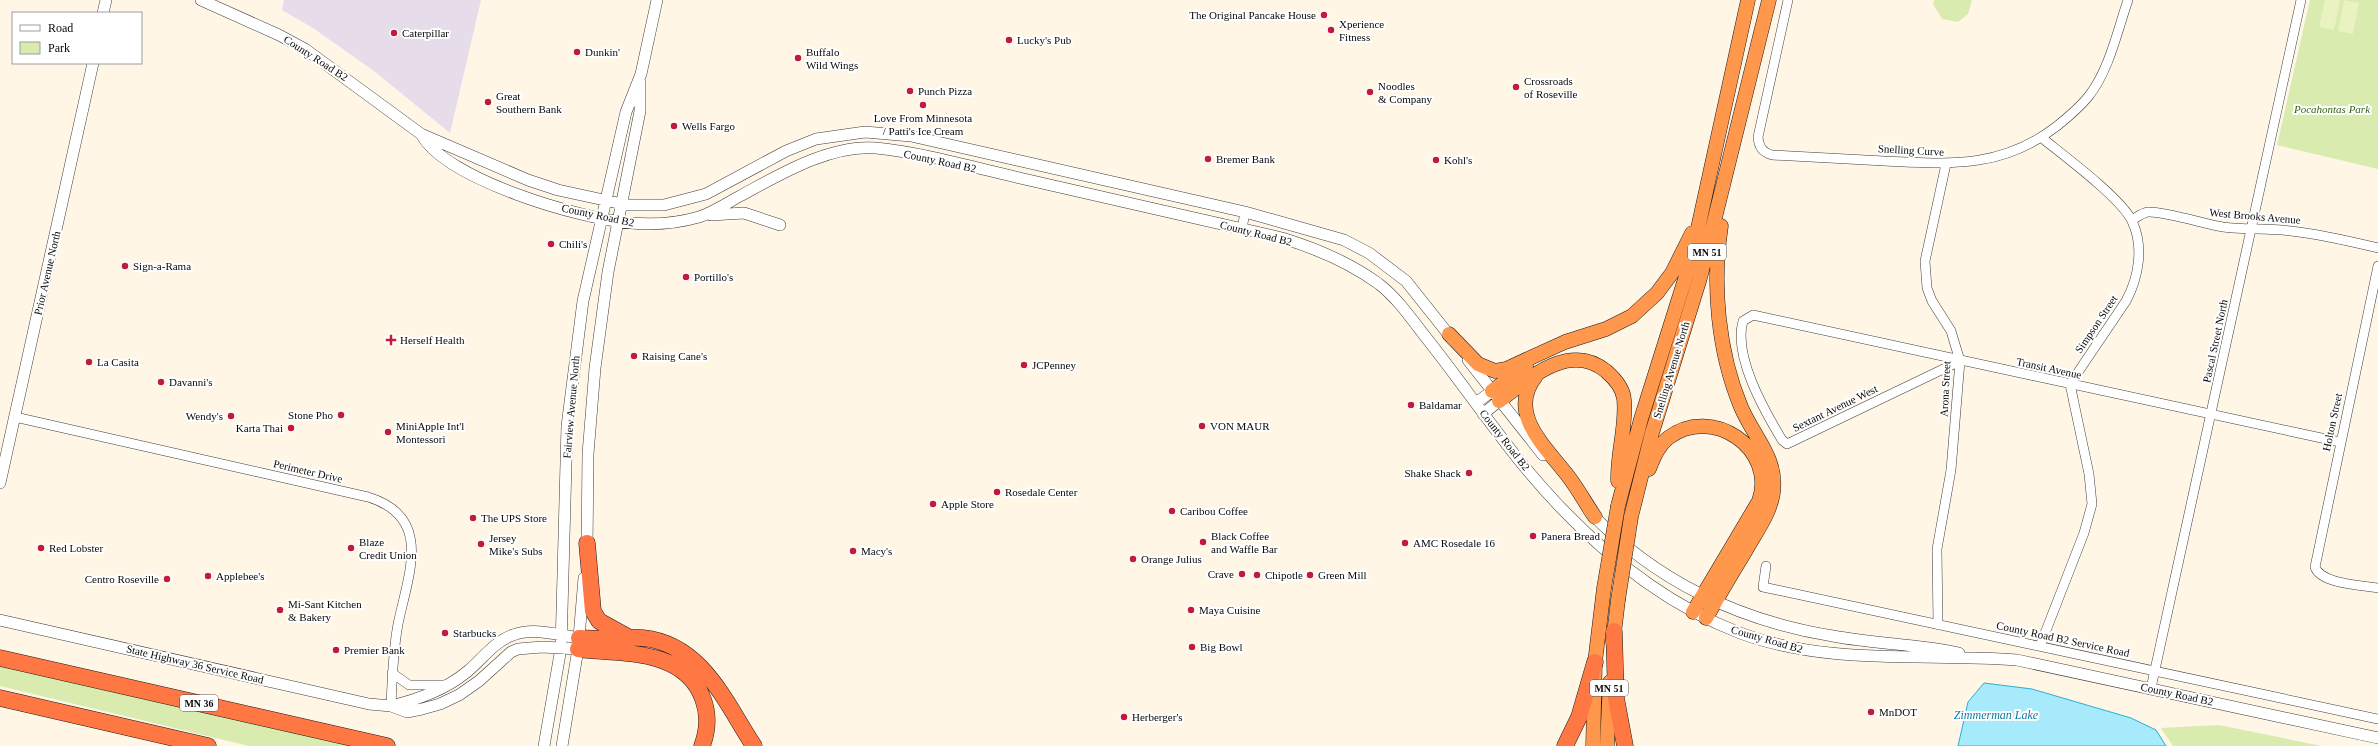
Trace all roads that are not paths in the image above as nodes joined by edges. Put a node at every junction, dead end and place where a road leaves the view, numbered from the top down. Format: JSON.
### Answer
{"nodes":[{"id":1,"x":106,"y":0,"type":"edge"},
{"id":2,"x":201,"y":0,"type":"edge"},
{"id":3,"x":656,"y":0,"type":"edge"},
{"id":4,"x":1748,"y":0,"type":"edge"},
{"id":5,"x":1769,"y":0,"type":"edge"},
{"id":6,"x":1788,"y":0,"type":"edge"},
{"id":7,"x":2128,"y":0,"type":"edge"},
{"id":8,"x":2301,"y":0,"type":"edge"},
{"id":9,"x":103,"y":12,"type":"edge"},
{"id":10,"x":93,"y":64,"type":"edge"},
{"id":11,"x":640,"y":74,"type":"junction"},
{"id":12,"x":422,"y":134,"type":"junction"},
{"id":13,"x":2042,"y":138,"type":"junction"},
{"id":14,"x":1733,"y":153,"type":"junction"},
{"id":15,"x":1946,"y":164,"type":"junction"},
{"id":16,"x":606,"y":200,"type":"junction"},
{"id":17,"x":622,"y":204,"type":"junction"},
{"id":18,"x":1245,"y":212,"type":"junction"},
{"id":19,"x":1702,"y":214,"type":"junction"},
{"id":20,"x":705,"y":215,"type":"junction"},
{"id":21,"x":601,"y":218,"type":"junction"},
{"id":22,"x":2132,"y":220,"type":"junction"},
{"id":23,"x":618,"y":221,"type":"junction"},
{"id":24,"x":780,"y":225,"type":"dead end"},
{"id":25,"x":1242,"y":229,"type":"junction"},
{"id":26,"x":2252,"y":230,"type":"junction"},
{"id":27,"x":2378,"y":248,"type":"edge"},
{"id":28,"x":2378,"y":266,"type":"edge"},
{"id":29,"x":1753,"y":315,"type":"joint"},
{"id":30,"x":1449,"y":334,"type":"junction"},
{"id":31,"x":1565,"y":342,"type":"junction"},
{"id":32,"x":1960,"y":361,"type":"junction"},
{"id":33,"x":1541,"y":370,"type":"junction"},
{"id":34,"x":2070,"y":384,"type":"junction"},
{"id":35,"x":1496,"y":396,"type":"junction"},
{"id":36,"x":1476,"y":404,"type":"junction"},
{"id":37,"x":1484,"y":414,"type":"junction"},
{"id":38,"x":2211,"y":415,"type":"junction"},
{"id":39,"x":15,"y":416,"type":"junction"},
{"id":40,"x":2340,"y":442,"type":"junction"},
{"id":41,"x":0,"y":483,"type":"edge"},
{"id":42,"x":1634,"y":502,"type":"junction"},
{"id":43,"x":1618,"y":503,"type":"junction"},
{"id":44,"x":1595,"y":517,"type":"junction"},
{"id":45,"x":587,"y":543,"type":"junction"},
{"id":46,"x":1766,"y":566,"type":"dead end"},
{"id":47,"x":2378,"y":588,"type":"edge"},
{"id":48,"x":1702,"y":596,"type":"junction"},
{"id":49,"x":1715,"y":602,"type":"junction"},
{"id":50,"x":1693,"y":612,"type":"junction"},
{"id":51,"x":1706,"y":618,"type":"junction"},
{"id":52,"x":0,"y":620,"type":"edge"},
{"id":53,"x":1938,"y":625,"type":"junction"},
{"id":54,"x":1614,"y":631,"type":"junction"},
{"id":55,"x":561,"y":635,"type":"junction"},
{"id":56,"x":629,"y":637,"type":"junction"},
{"id":57,"x":579,"y":644,"type":"junction"},
{"id":58,"x":2040,"y":646,"type":"junction"},
{"id":59,"x":561,"y":648,"type":"junction"},
{"id":60,"x":1975,"y":657,"type":"junction"},
{"id":61,"x":4,"y":658,"type":"edge"},
{"id":62,"x":1595,"y":662,"type":"junction"},
{"id":63,"x":2155,"y":672,"type":"junction"},
{"id":64,"x":392,"y":673,"type":"junction"},
{"id":65,"x":448,"y":685,"type":"junction"},
{"id":66,"x":2151,"y":688,"type":"junction"},
{"id":67,"x":0,"y":698,"type":"edge"},
{"id":68,"x":391,"y":706,"type":"junction"},
{"id":69,"x":2378,"y":719,"type":"edge"},
{"id":70,"x":2378,"y":738,"type":"edge"},
{"id":71,"x":208,"y":746,"type":"edge"},
{"id":72,"x":387,"y":746,"type":"edge"},
{"id":73,"x":544,"y":746,"type":"edge"},
{"id":74,"x":562,"y":746,"type":"edge"},
{"id":75,"x":702,"y":746,"type":"edge"},
{"id":76,"x":754,"y":746,"type":"edge"},
{"id":77,"x":1565,"y":746,"type":"edge"},
{"id":78,"x":1593,"y":746,"type":"edge"},
{"id":79,"x":1607,"y":746,"type":"edge"},
{"id":80,"x":1626,"y":746,"type":"edge"}],
"edges":[{"from":1,"to":9,"type":"street"},
{"from":2,"to":12,"type":"street","name":"County Road B2"},
{"from":3,"to":11,"type":"street","name":"Fairview Avenue North"},
{"from":4,"to":19,"type":"highway","name":"Snelling Avenue North","number":"MN 51"},
{"from":5,"to":14,"type":"highway","name":"Snelling Avenue North","number":"MN 51"},
{"from":6,"to":15,"type":"street","name":"Snelling Curve"},
{"from":7,"to":13,"type":"street","name":"Snelling Curve"},
{"from":8,"to":26,"type":"street","name":"Pascal Street North"},
{"from":10,"to":39,"type":"street","name":"Prior Avenue North"},
{"from":11,"to":16,"type":"street","name":"Fairview Avenue North"},
{"from":11,"to":17,"type":"street","name":"Fairview Avenue North"},
{"from":12,"to":16,"type":"street","name":"County Road B2"},
{"from":12,"to":21,"type":"street","name":"County Road B2"},
{"from":13,"to":15,"type":"street","name":"Snelling Curve"},
{"from":13,"to":22,"type":"street","name":"Simpson Street"},
{"from":14,"to":42,"type":"highway","name":"Snelling Avenue North","number":"MN 51"},
{"from":14,"to":49,"type":"highway"},
{"from":15,"to":32,"type":"street","name":"Arona Street"},
{"from":16,"to":17,"type":"street","name":"County Road B2"},
{"from":16,"to":21,"type":"street","name":"Fairview Avenue North"},
{"from":17,"to":18,"type":"street","name":"County Road B2"},
{"from":17,"to":23,"type":"street","name":"Fairview Avenue North"},
{"from":18,"to":25,"type":"street"},
{"from":18,"to":30,"type":"street","name":"County Road B2"},
{"from":19,"to":31,"type":"highway"},
{"from":19,"to":43,"type":"highway","name":"Snelling Avenue North","number":"MN 51"},
{"from":20,"to":23,"type":"street","name":"County Road B2"},
{"from":20,"to":24,"type":"street"},
{"from":20,"to":25,"type":"street","name":"County Road B2"},
{"from":21,"to":23,"type":"street","name":"County Road B2"},
{"from":21,"to":55,"type":"street","name":"Fairview Avenue North"},
{"from":22,"to":26,"type":"street","name":"West Brooks Avenue"},
{"from":22,"to":34,"type":"street","name":"Simpson Street"},
{"from":23,"to":45,"type":"street","name":"Fairview Avenue North"},
{"from":25,"to":36,"type":"street","name":"County Road B2"},
{"from":26,"to":27,"type":"street","name":"West Brooks Avenue"},
{"from":26,"to":38,"type":"street","name":"Pascal Street North"},
{"from":28,"to":40,"type":"street","name":"Holton Street"},
{"from":29,"to":32,"type":"street","name":"Transit Avenue"},
{"from":29,"to":32,"type":"street","name":"Sextant Avenue West"},
{"from":30,"to":31,"type":"highway"},
{"from":30,"to":35,"type":"street","name":"County Road B2"},
{"from":31,"to":35,"type":"highway"},
{"from":32,"to":34,"type":"street","name":"Transit Avenue"},
{"from":32,"to":53,"type":"street","name":"Arona Street"},
{"from":33,"to":35,"type":"highway"},
{"from":33,"to":43,"type":"highway"},
{"from":33,"to":44,"type":"highway"},
{"from":34,"to":38,"type":"street","name":"Transit Avenue"},
{"from":34,"to":58,"type":"street"},
{"from":35,"to":36,"type":"street"},
{"from":35,"to":37,"type":"street"},
{"from":35,"to":44,"type":"street","name":"County Road B2"},
{"from":36,"to":37,"type":"street","name":"County Road B2"},
{"from":37,"to":50,"type":"street","name":"County Road B2"},
{"from":38,"to":40,"type":"street","name":"Transit Avenue"},
{"from":38,"to":63,"type":"street","name":"Pascal Street North"},
{"from":39,"to":41,"type":"street","name":"Prior Avenue North"},
{"from":39,"to":64,"type":"street","name":"Perimeter Drive"},
{"from":40,"to":47,"type":"street","name":"Holton Street"},
{"from":42,"to":48,"type":"highway"},
{"from":42,"to":54,"type":"highway","name":"Snelling Avenue North","number":"MN 51","bridge":true},
{"from":43,"to":62,"type":"highway","name":"Snelling Avenue North","number":"MN 51","bridge":true},
{"from":44,"to":48,"type":"street","name":"County Road B2"},
{"from":45,"to":56,"type":"highway"},
{"from":45,"to":57,"type":"street","name":"Fairview Avenue North"},
{"from":46,"to":53,"type":"street","name":"County Road B2 Service Road"},
{"from":48,"to":49,"type":"street","name":"County Road B2"},
{"from":48,"to":50,"type":"highway"},
{"from":49,"to":51,"type":"highway"},
{"from":49,"to":60,"type":"street","name":"County Road B2"},
{"from":50,"to":51,"type":"street","name":"County Road B2"},
{"from":51,"to":60,"type":"street","name":"County Road B2"},
{"from":52,"to":68,"type":"street","name":"State Highway 36 Service Road"},
{"from":53,"to":58,"type":"street","name":"County Road B2 Service Road"},
{"from":54,"to":79,"type":"highway","name":"Snelling Avenue North","number":"MN 51"},
{"from":54,"to":80,"type":"highway"},
{"from":55,"to":57,"type":"street"},
{"from":55,"to":59,"type":"street","name":"Fairview Avenue North"},
{"from":55,"to":65,"type":"street"},
{"from":56,"to":57,"type":"highway"},
{"from":56,"to":76,"type":"highway"},
{"from":57,"to":59,"type":"street"},
{"from":57,"to":74,"type":"street","name":"Fairview Avenue North"},
{"from":57,"to":75,"type":"highway"},
{"from":58,"to":63,"type":"street","name":"County Road B2 Service Road"},
{"from":59,"to":68,"type":"street"},
{"from":59,"to":73,"type":"street","name":"Fairview Avenue North"},
{"from":60,"to":66,"type":"street","name":"County Road B2"},
{"from":61,"to":72,"type":"highway","number":"MN 36"},
{"from":62,"to":77,"type":"highway"},
{"from":62,"to":78,"type":"highway","name":"Snelling Avenue North","number":"MN 51"},
{"from":63,"to":66,"type":"street","name":"Pascal Street North"},
{"from":63,"to":69,"type":"street","name":"County Road B2 Service Road"},
{"from":64,"to":65,"type":"street"},
{"from":64,"to":68,"type":"street","name":"Perimeter Drive"},
{"from":65,"to":68,"type":"street"},
{"from":66,"to":70,"type":"street","name":"County Road B2"},
{"from":67,"to":71,"type":"highway"}]}
